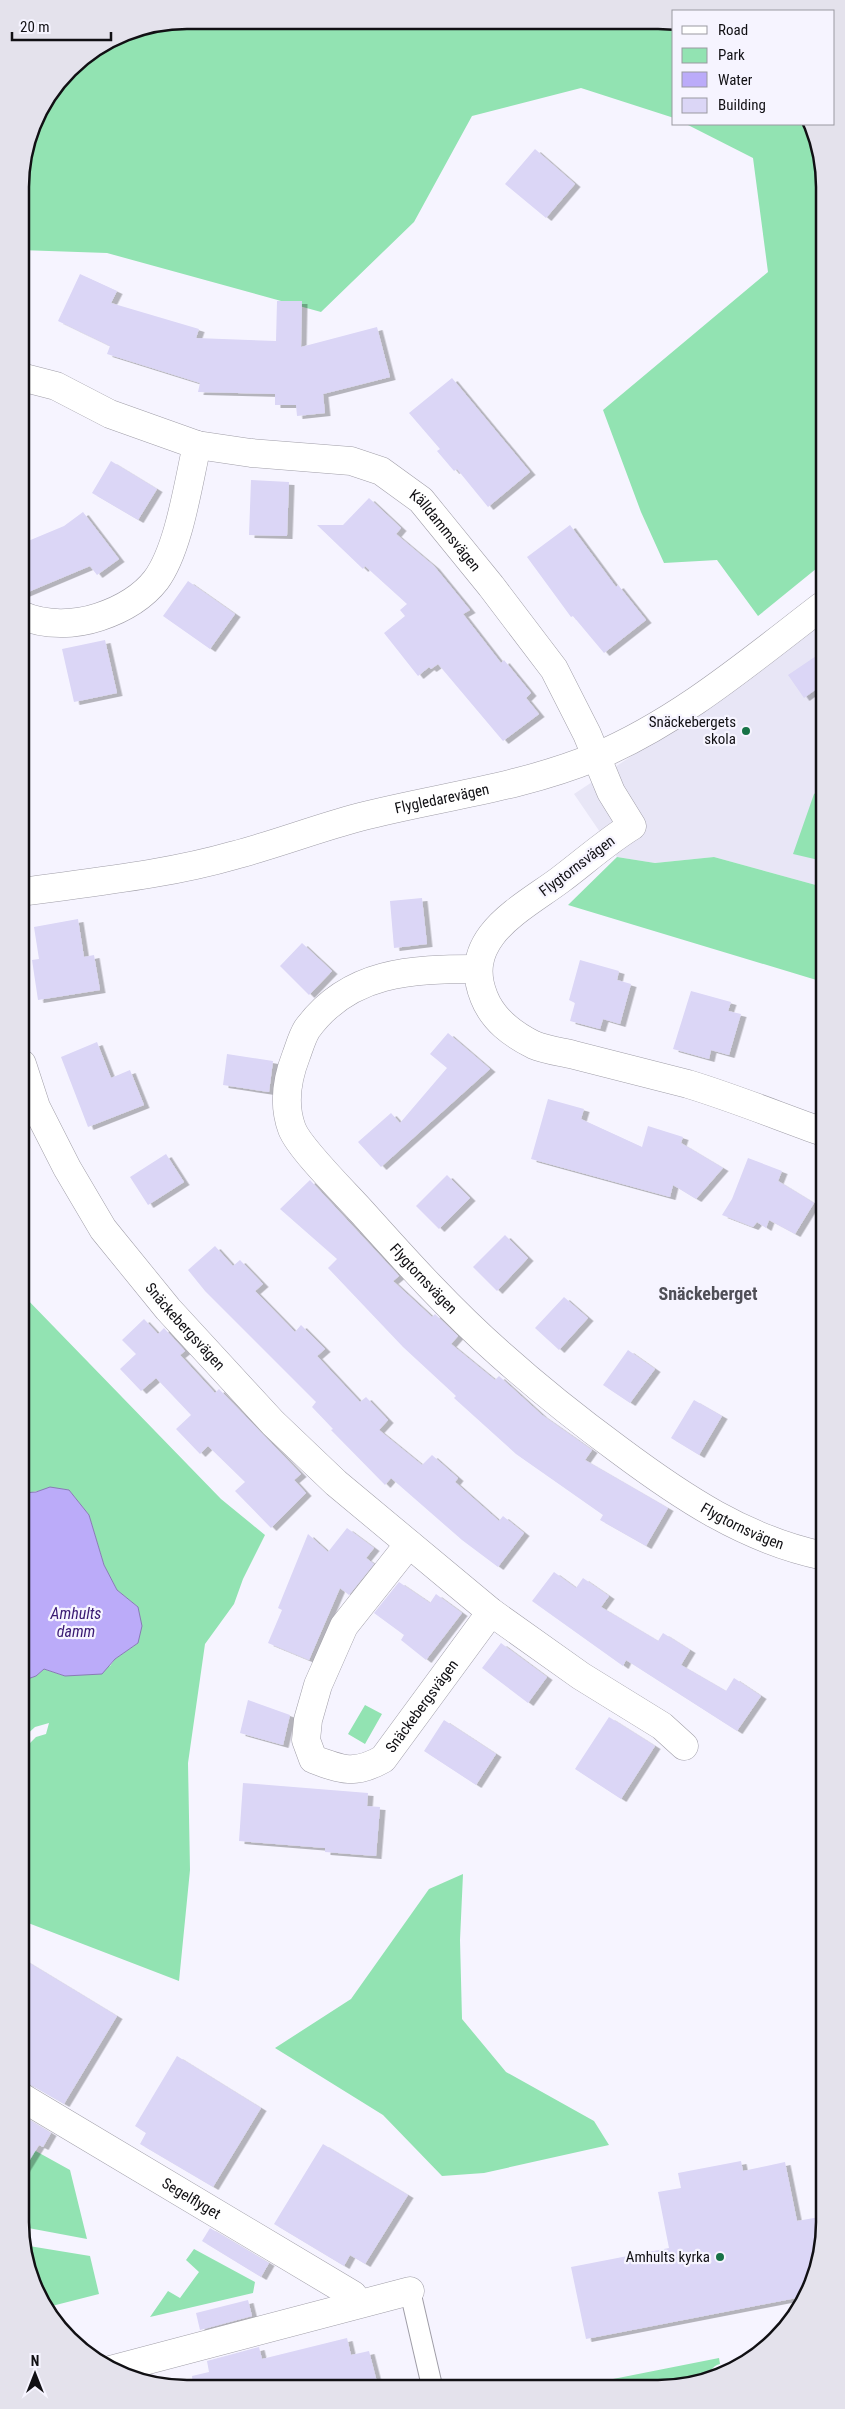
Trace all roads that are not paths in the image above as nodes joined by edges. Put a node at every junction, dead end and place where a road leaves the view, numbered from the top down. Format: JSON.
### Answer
{"nodes":[{"id":1,"x":29,"y":379,"type":"edge"},
{"id":2,"x":198,"y":445,"type":"junction"},
{"id":3,"x":816,"y":611,"type":"edge"},
{"id":4,"x":29,"y":617,"type":"edge"},
{"id":5,"x":595,"y":757,"type":"junction"},
{"id":6,"x":29,"y":891,"type":"edge"},
{"id":7,"x":477,"y":969,"type":"junction"},
{"id":8,"x":29,"y":1086,"type":"edge"},
{"id":9,"x":816,"y":1130,"type":"edge"},
{"id":10,"x":410,"y":1544,"type":"junction"},
{"id":11,"x":816,"y":1554,"type":"edge"},
{"id":12,"x":491,"y":1612,"type":"junction"},
{"id":13,"x":684,"y":1746,"type":"dead end"},
{"id":14,"x":29,"y":2102,"type":"edge"},
{"id":15,"x":410,"y":2291,"type":"joint"},
{"id":16,"x":357,"y":2303,"type":"junction"},
{"id":17,"x":123,"y":2366,"type":"edge"},
{"id":18,"x":431,"y":2380,"type":"edge"}],
"edges":[{"from":1,"to":2,"type":"street","name":"Källdammsvägen"},
{"from":2,"to":4,"type":"street"},
{"from":2,"to":5,"type":"street","name":"Källdammsvägen"},
{"from":3,"to":5,"type":"street","name":"Flygledarevägen"},
{"from":5,"to":6,"type":"street","name":"Flygledarevägen"},
{"from":5,"to":7,"type":"street","name":"Flygtornsvägen"},
{"from":7,"to":9,"type":"street"},
{"from":7,"to":11,"type":"street","name":"Flygtornsvägen"},
{"from":8,"to":10,"type":"street","name":"Snäckebergsvägen"},
{"from":10,"to":12,"type":"street","name":"Snäckebergsvägen"},
{"from":10,"to":12,"type":"street","name":"Snäckebergsvägen"},
{"from":12,"to":13,"type":"street","name":"Snäckebergsvägen"},
{"from":14,"to":16,"type":"street","name":"Segelflyget"},
{"from":15,"to":16,"type":"street"},
{"from":15,"to":18,"type":"lane"},
{"from":16,"to":17,"type":"street"}]}
